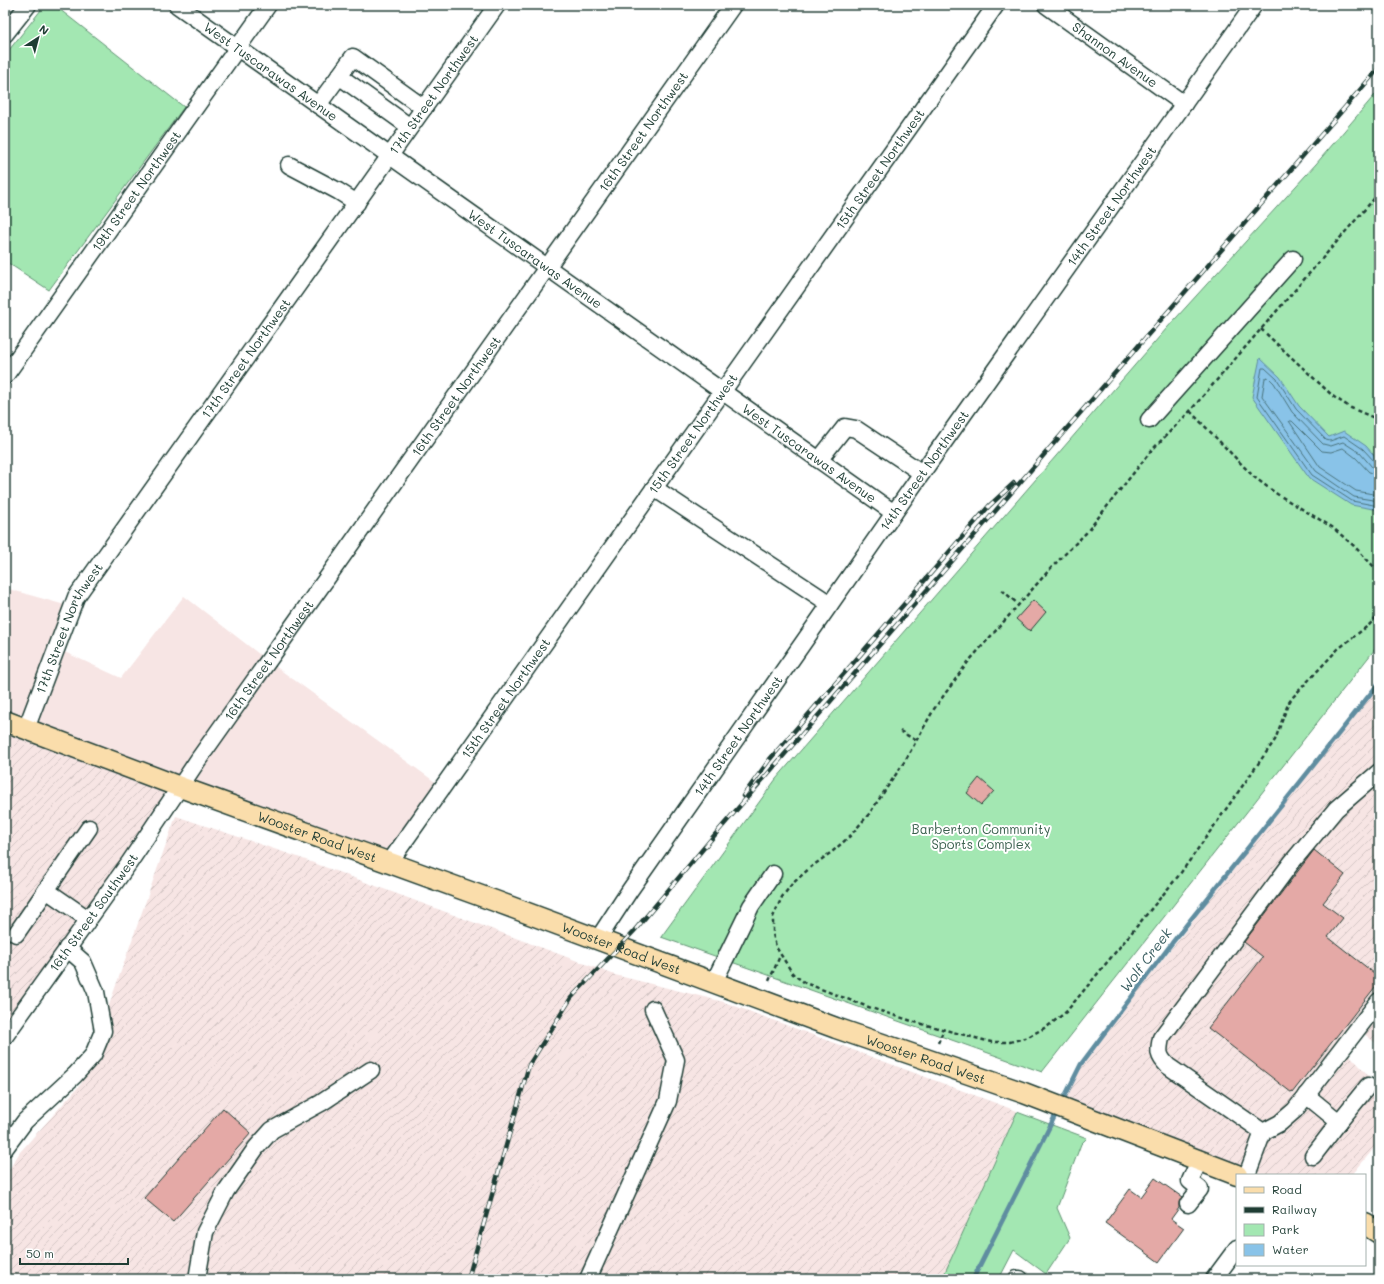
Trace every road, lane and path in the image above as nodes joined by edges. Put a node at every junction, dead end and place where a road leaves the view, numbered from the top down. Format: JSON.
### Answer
{"nodes":[{"id":1,"x":28,"y":5,"type":"edge"},
{"id":2,"x":177,"y":5,"type":"edge"},
{"id":3,"x":268,"y":5,"type":"edge"},
{"id":4,"x":497,"y":5,"type":"edge"},
{"id":5,"x":733,"y":5,"type":"edge"},
{"id":6,"x":996,"y":5,"type":"edge"},
{"id":7,"x":1046,"y":5,"type":"edge"},
{"id":8,"x":1254,"y":5,"type":"edge"},
{"id":9,"x":5,"y":34,"type":"edge"},
{"id":10,"x":237,"y":47,"type":"junction"},
{"id":11,"x":339,"y":76,"type":"junction"},
{"id":12,"x":1184,"y":104,"type":"junction"},
{"id":13,"x":318,"y":105,"type":"junction"},
{"id":14,"x":424,"y":108,"type":"junction"},
{"id":15,"x":410,"y":127,"type":"junction"},
{"id":16,"x":390,"y":156,"type":"junction"},
{"id":17,"x":289,"y":165,"type":"dead end"},
{"id":18,"x":1379,"y":192,"type":"edge"},
{"id":19,"x":356,"y":203,"type":"junction"},
{"id":20,"x":1293,"y":259,"type":"dead end"},
{"id":21,"x":546,"y":267,"type":"junction"},
{"id":22,"x":1261,"y":329,"type":"junction"},
{"id":23,"x":5,"y":376,"type":"edge"},
{"id":24,"x":723,"y":391,"type":"junction"},
{"id":25,"x":1190,"y":411,"type":"junction"},
{"id":26,"x":1149,"y":420,"type":"dead end"},
{"id":27,"x":1379,"y":420,"type":"edge"},
{"id":28,"x":819,"y":460,"type":"junction"},
{"id":29,"x":922,"y":473,"type":"junction"},
{"id":30,"x":654,"y":488,"type":"junction"},
{"id":31,"x":894,"y":513,"type":"junction"},
{"id":32,"x":1379,"y":572,"type":"edge"},
{"id":33,"x":1002,"y":590,"type":"dead end"},
{"id":34,"x":830,"y":604,"type":"junction"},
{"id":35,"x":1019,"y":605,"type":"junction"},
{"id":36,"x":1379,"y":615,"type":"edge"},
{"id":37,"x":5,"y":721,"type":"edge"},
{"id":38,"x":26,"y":729,"type":"junction"},
{"id":39,"x":900,"y":731,"type":"dead end"},
{"id":40,"x":917,"y":741,"type":"junction"},
{"id":41,"x":1379,"y":772,"type":"edge"},
{"id":42,"x":180,"y":787,"type":"junction"},
{"id":43,"x":89,"y":828,"type":"dead end"},
{"id":44,"x":390,"y":864,"type":"junction"},
{"id":45,"x":773,"y":874,"type":"dead end"},
{"id":46,"x":46,"y":890,"type":"junction"},
{"id":47,"x":88,"y":919,"type":"junction"},
{"id":48,"x":16,"y":934,"type":"dead end"},
{"id":49,"x":598,"y":939,"type":"junction"},
{"id":50,"x":67,"y":948,"type":"junction"},
{"id":51,"x":780,"y":956,"type":"junction"},
{"id":52,"x":769,"y":981,"type":"dead end"},
{"id":53,"x":714,"y":982,"type":"junction"},
{"id":54,"x":1379,"y":1001,"type":"edge"},
{"id":55,"x":653,"y":1008,"type":"dead end"},
{"id":56,"x":8,"y":1028,"type":"edge"},
{"id":57,"x":944,"y":1029,"type":"junction"},
{"id":58,"x":938,"y":1043,"type":"dead end"},
{"id":59,"x":371,"y":1070,"type":"dead end"},
{"id":60,"x":1368,"y":1086,"type":"dead end"},
{"id":61,"x":1306,"y":1095,"type":"junction"},
{"id":62,"x":1339,"y":1122,"type":"junction"},
{"id":63,"x":1262,"y":1132,"type":"junction"},
{"id":64,"x":5,"y":1148,"type":"edge"},
{"id":65,"x":1313,"y":1156,"type":"dead end"},
{"id":66,"x":1199,"y":1161,"type":"junction"},
{"id":67,"x":1247,"y":1174,"type":"edge"},
{"id":68,"x":1236,"y":1175,"type":"edge"},
{"id":69,"x":1188,"y":1204,"type":"dead end"},
{"id":70,"x":1366,"y":1225,"type":"edge"},
{"id":71,"x":1379,"y":1233,"type":"edge"},
{"id":72,"x":1236,"y":1249,"type":"edge"},
{"id":73,"x":196,"y":1279,"type":"edge"},
{"id":74,"x":588,"y":1279,"type":"edge"},
{"id":75,"x":1017,"y":1279,"type":"edge"},
{"id":76,"x":1020,"y":1279,"type":"edge"},
{"id":77,"x":1214,"y":1279,"type":"edge"}],
"edges":[{"from":1,"to":9,"type":"street"},
{"from":2,"to":10,"type":"street","name":"West Tuscarawas Avenue"},
{"from":3,"to":10,"type":"street","name":"19th Street Northwest"},
{"from":4,"to":14,"type":"street","name":"17th Street Northwest"},
{"from":5,"to":21,"type":"street","name":"16th Street Northwest"},
{"from":6,"to":24,"type":"street","name":"15th Street Northwest"},
{"from":7,"to":12,"type":"street","name":"Shannon Avenue"},
{"from":8,"to":12,"type":"street","name":"14th Street Northwest"},
{"from":10,"to":13,"type":"street","name":"West Tuscarawas Avenue"},
{"from":10,"to":23,"type":"street","name":"19th Street Northwest"},
{"from":11,"to":13,"type":"street"},
{"from":11,"to":14,"type":"street"},
{"from":11,"to":15,"type":"street"},
{"from":12,"to":29,"type":"street","name":"14th Street Northwest"},
{"from":13,"to":16,"type":"street","name":"West Tuscarawas Avenue"},
{"from":14,"to":15,"type":"street","name":"17th Street Northwest"},
{"from":15,"to":16,"type":"street","name":"17th Street Northwest"},
{"from":16,"to":19,"type":"street","name":"17th Street Northwest"},
{"from":16,"to":21,"type":"street","name":"West Tuscarawas Avenue"},
{"from":17,"to":19,"type":"street"},
{"from":18,"to":22,"type":"path"},
{"from":19,"to":38,"type":"street","name":"17th Street Northwest"},
{"from":20,"to":26,"type":"street"},
{"from":21,"to":24,"type":"street","name":"West Tuscarawas Avenue"},
{"from":21,"to":42,"type":"street","name":"16th Street Northwest"},
{"from":22,"to":25,"type":"path"},
{"from":22,"to":27,"type":"path"},
{"from":24,"to":28,"type":"street","name":"West Tuscarawas Avenue"},
{"from":24,"to":30,"type":"street","name":"15th Street Northwest"},
{"from":25,"to":32,"type":"path"},
{"from":25,"to":35,"type":"path"},
{"from":28,"to":29,"type":"street"},
{"from":28,"to":31,"type":"street","name":"West Tuscarawas Avenue"},
{"from":29,"to":31,"type":"street","name":"14th Street Northwest"},
{"from":30,"to":34,"type":"street"},
{"from":30,"to":44,"type":"street","name":"15th Street Northwest"},
{"from":31,"to":34,"type":"street","name":"14th Street Northwest"},
{"from":33,"to":35,"type":"path"},
{"from":34,"to":49,"type":"street","name":"14th Street Northwest"},
{"from":35,"to":40,"type":"path"},
{"from":36,"to":57,"type":"path"},
{"from":37,"to":38,"type":"main road","name":"Wooster Road West"},
{"from":38,"to":42,"type":"main road","name":"Wooster Road West"},
{"from":39,"to":40,"type":"path"},
{"from":40,"to":51,"type":"path"},
{"from":41,"to":63,"type":"street"},
{"from":42,"to":44,"type":"main road","name":"Wooster Road West"},
{"from":42,"to":47,"type":"street","name":"16th Street Southwest"},
{"from":43,"to":46,"type":"street"},
{"from":44,"to":49,"type":"main road","name":"Wooster Road West"},
{"from":45,"to":53,"type":"street"},
{"from":46,"to":47,"type":"street"},
{"from":46,"to":48,"type":"street"},
{"from":47,"to":50,"type":"street","name":"16th Street Southwest"},
{"from":49,"to":53,"type":"main road","name":"Wooster Road West"},
{"from":50,"to":56,"type":"street","name":"16th Street Southwest"},
{"from":50,"to":64,"type":"street"},
{"from":51,"to":52,"type":"path"},
{"from":51,"to":57,"type":"path"},
{"from":53,"to":66,"type":"main road","name":"Wooster Road West"},
{"from":54,"to":61,"type":"street"},
{"from":55,"to":74,"type":"street"},
{"from":57,"to":58,"type":"path"},
{"from":59,"to":73,"type":"street"},
{"from":60,"to":62,"type":"street"},
{"from":61,"to":62,"type":"street"},
{"from":61,"to":63,"type":"street"},
{"from":62,"to":65,"type":"street"},
{"from":63,"to":67,"type":"street"},
{"from":66,"to":68,"type":"main road","name":"Wooster Road West"},
{"from":66,"to":69,"type":"street"},
{"from":70,"to":71,"type":"main road"},
{"from":72,"to":77,"type":"street"},
{"from":75,"to":76,"type":"street"}]}
